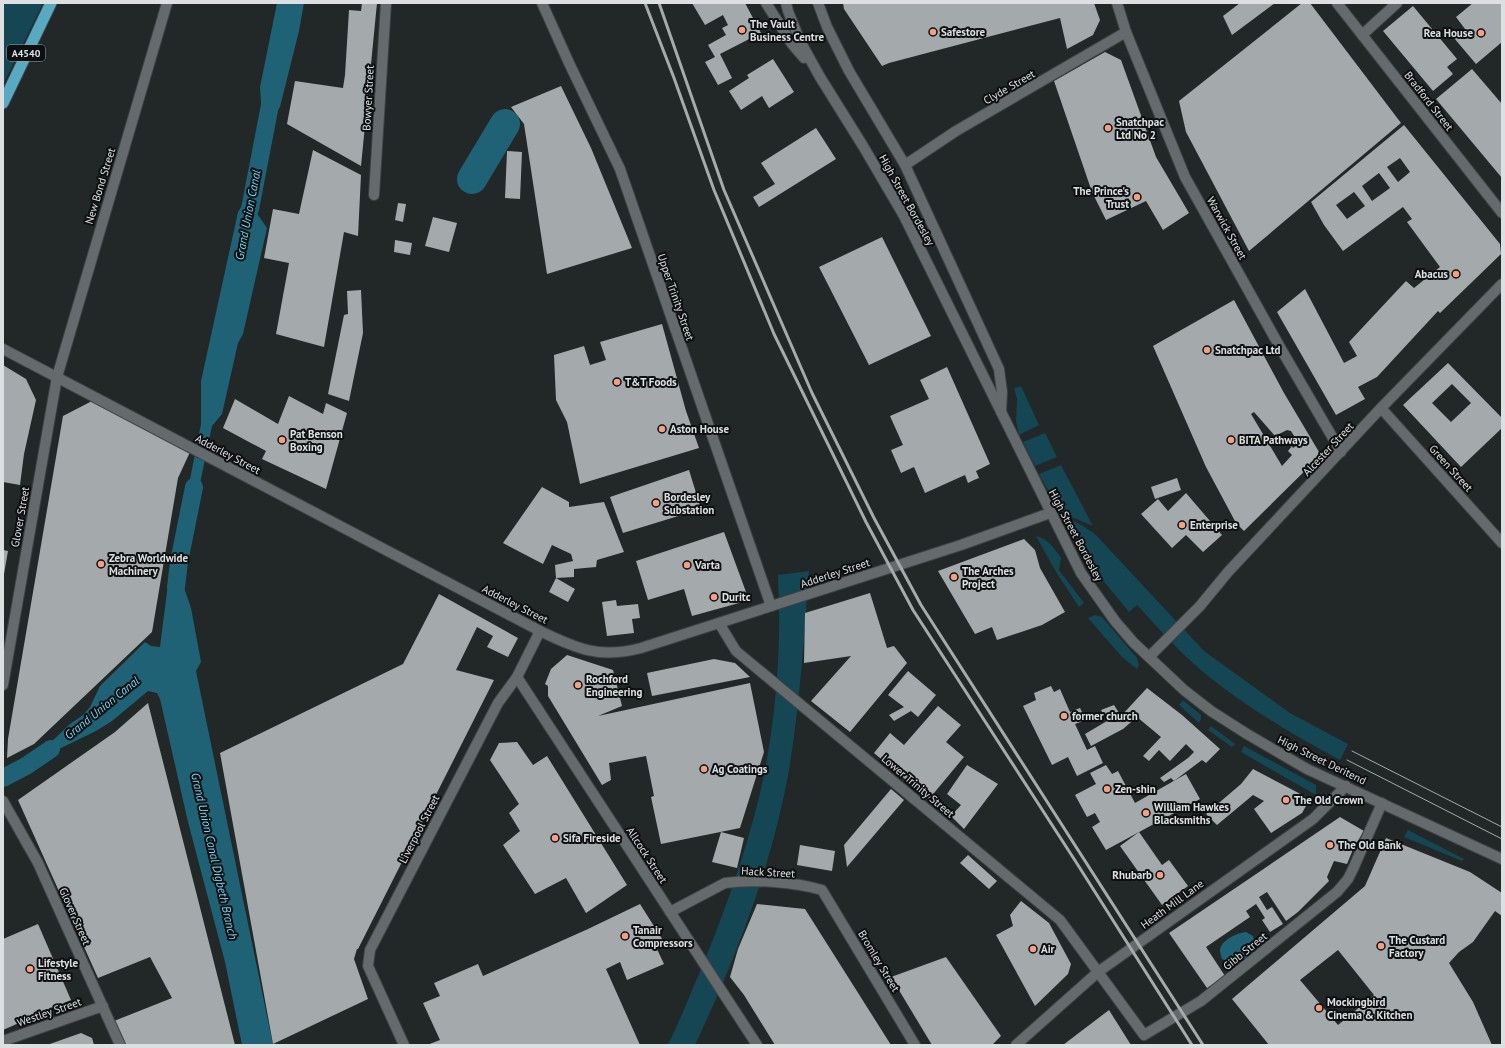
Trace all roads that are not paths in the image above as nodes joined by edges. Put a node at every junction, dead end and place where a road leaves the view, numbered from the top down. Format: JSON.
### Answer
{"nodes":[{"id":1,"x":50,"y":3,"type":"edge"},
{"id":2,"x":167,"y":3,"type":"edge"},
{"id":3,"x":386,"y":3,"type":"edge"},
{"id":4,"x":542,"y":3,"type":"edge"},
{"id":5,"x":766,"y":3,"type":"edge"},
{"id":6,"x":786,"y":3,"type":"edge"},
{"id":7,"x":818,"y":3,"type":"edge"},
{"id":8,"x":1117,"y":3,"type":"edge"},
{"id":9,"x":1337,"y":3,"type":"edge"},
{"id":10,"x":1398,"y":3,"type":"edge"},
{"id":11,"x":1126,"y":32,"type":"junction"},
{"id":12,"x":1362,"y":35,"type":"junction"},
{"id":13,"x":820,"y":77,"type":"junction"},
{"id":14,"x":3,"y":103,"type":"edge"},
{"id":15,"x":905,"y":165,"type":"junction"},
{"id":16,"x":374,"y":195,"type":"dead end"},
{"id":17,"x":1502,"y":213,"type":"edge"},
{"id":18,"x":1502,"y":284,"type":"edge"},
{"id":19,"x":3,"y":349,"type":"edge"},
{"id":20,"x":57,"y":376,"type":"junction"},
{"id":21,"x":1381,"y":408,"type":"junction"},
{"id":22,"x":1001,"y":412,"type":"junction"},
{"id":23,"x":1341,"y":452,"type":"junction"},
{"id":24,"x":1050,"y":513,"type":"junction"},
{"id":25,"x":1502,"y":543,"type":"edge"},
{"id":26,"x":771,"y":606,"type":"junction"},
{"id":27,"x":719,"y":623,"type":"junction"},
{"id":28,"x":540,"y":631,"type":"junction"},
{"id":29,"x":1149,"y":657,"type":"junction"},
{"id":30,"x":517,"y":677,"type":"junction"},
{"id":31,"x":3,"y":685,"type":"edge"},
{"id":32,"x":1346,"y":786,"type":"junction"},
{"id":33,"x":3,"y":801,"type":"edge"},
{"id":34,"x":1382,"y":803,"type":"junction"},
{"id":35,"x":1502,"y":859,"type":"edge"},
{"id":36,"x":822,"y":890,"type":"joint"},
{"id":37,"x":670,"y":912,"type":"junction"},
{"id":38,"x":1098,"y":972,"type":"junction"},
{"id":39,"x":103,"y":1006,"type":"junction"},
{"id":40,"x":3,"y":1041,"type":"edge"},
{"id":41,"x":120,"y":1045,"type":"edge"},
{"id":42,"x":404,"y":1045,"type":"edge"},
{"id":43,"x":757,"y":1045,"type":"edge"},
{"id":44,"x":915,"y":1045,"type":"edge"},
{"id":45,"x":1016,"y":1045,"type":"edge"}],
"edges":[{"from":1,"to":14,"type":"highway","number":"A4540"},
{"from":2,"to":20,"type":"street","name":"New Bond Street"},
{"from":3,"to":16,"type":"street","name":"Bowyer Street"},
{"from":4,"to":26,"type":"street","name":"Upper Trinity Street"},
{"from":5,"to":13,"type":"street"},
{"from":6,"to":13,"type":"street","name":"High Street Bordesley"},
{"from":7,"to":15,"type":"street","name":"High Street Bordesley"},
{"from":8,"to":11,"type":"street","name":"Warwick Street"},
{"from":9,"to":12,"type":"street","name":"Bradford Street"},
{"from":10,"to":12,"type":"street"},
{"from":11,"to":15,"type":"street","name":"Clyde Street"},
{"from":11,"to":23,"type":"street","name":"Warwick Street"},
{"from":12,"to":17,"type":"street","name":"Bradford Street"},
{"from":13,"to":22,"type":"street","name":"High Street Bordesley"},
{"from":15,"to":22,"type":"street","name":"High Street Bordesley"},
{"from":18,"to":21,"type":"street","name":"Alcester Street"},
{"from":19,"to":20,"type":"street","name":"Adderley Street"},
{"from":20,"to":28,"type":"street","name":"Adderley Street"},
{"from":20,"to":31,"type":"street","name":"Glover Street"},
{"from":21,"to":23,"type":"street","name":"Alcester Street"},
{"from":21,"to":25,"type":"street","name":"Green Street"},
{"from":22,"to":24,"type":"street","name":"High Street Bordesley"},
{"from":23,"to":29,"type":"street","name":"Alcester Street"},
{"from":24,"to":26,"type":"street","name":"Adderley Street"},
{"from":24,"to":29,"type":"street","name":"High Street Bordesley"},
{"from":26,"to":27,"type":"street","name":"Adderley Street"},
{"from":27,"to":28,"type":"street","name":"Adderley Street"},
{"from":27,"to":38,"type":"street","name":"Lower Trinity Street"},
{"from":28,"to":30,"type":"street","name":"Liverpool Street"},
{"from":29,"to":32,"type":"street","name":"High Street Deritend"},
{"from":30,"to":37,"type":"street","name":"Allcock Street"},
{"from":30,"to":42,"type":"street","name":"Liverpool Street"},
{"from":32,"to":34,"type":"street","name":"High Street Deritend"},
{"from":32,"to":38,"type":"street","name":"Heath Mill Lane"},
{"from":33,"to":39,"type":"street","name":"Glover Street"},
{"from":34,"to":35,"type":"street","name":"High Street Deritend"},
{"from":34,"to":38,"type":"street","name":"Gibb Street"},
{"from":36,"to":37,"type":"street","name":"Hack Street"},
{"from":36,"to":44,"type":"street","name":"Bromley Street"},
{"from":37,"to":43,"type":"street","name":"Allcock Street"},
{"from":38,"to":45,"type":"street","name":"Heath Mill Lane"},
{"from":39,"to":40,"type":"street","name":"Westley Street"},
{"from":39,"to":41,"type":"street","name":"Glover Street"}]}
